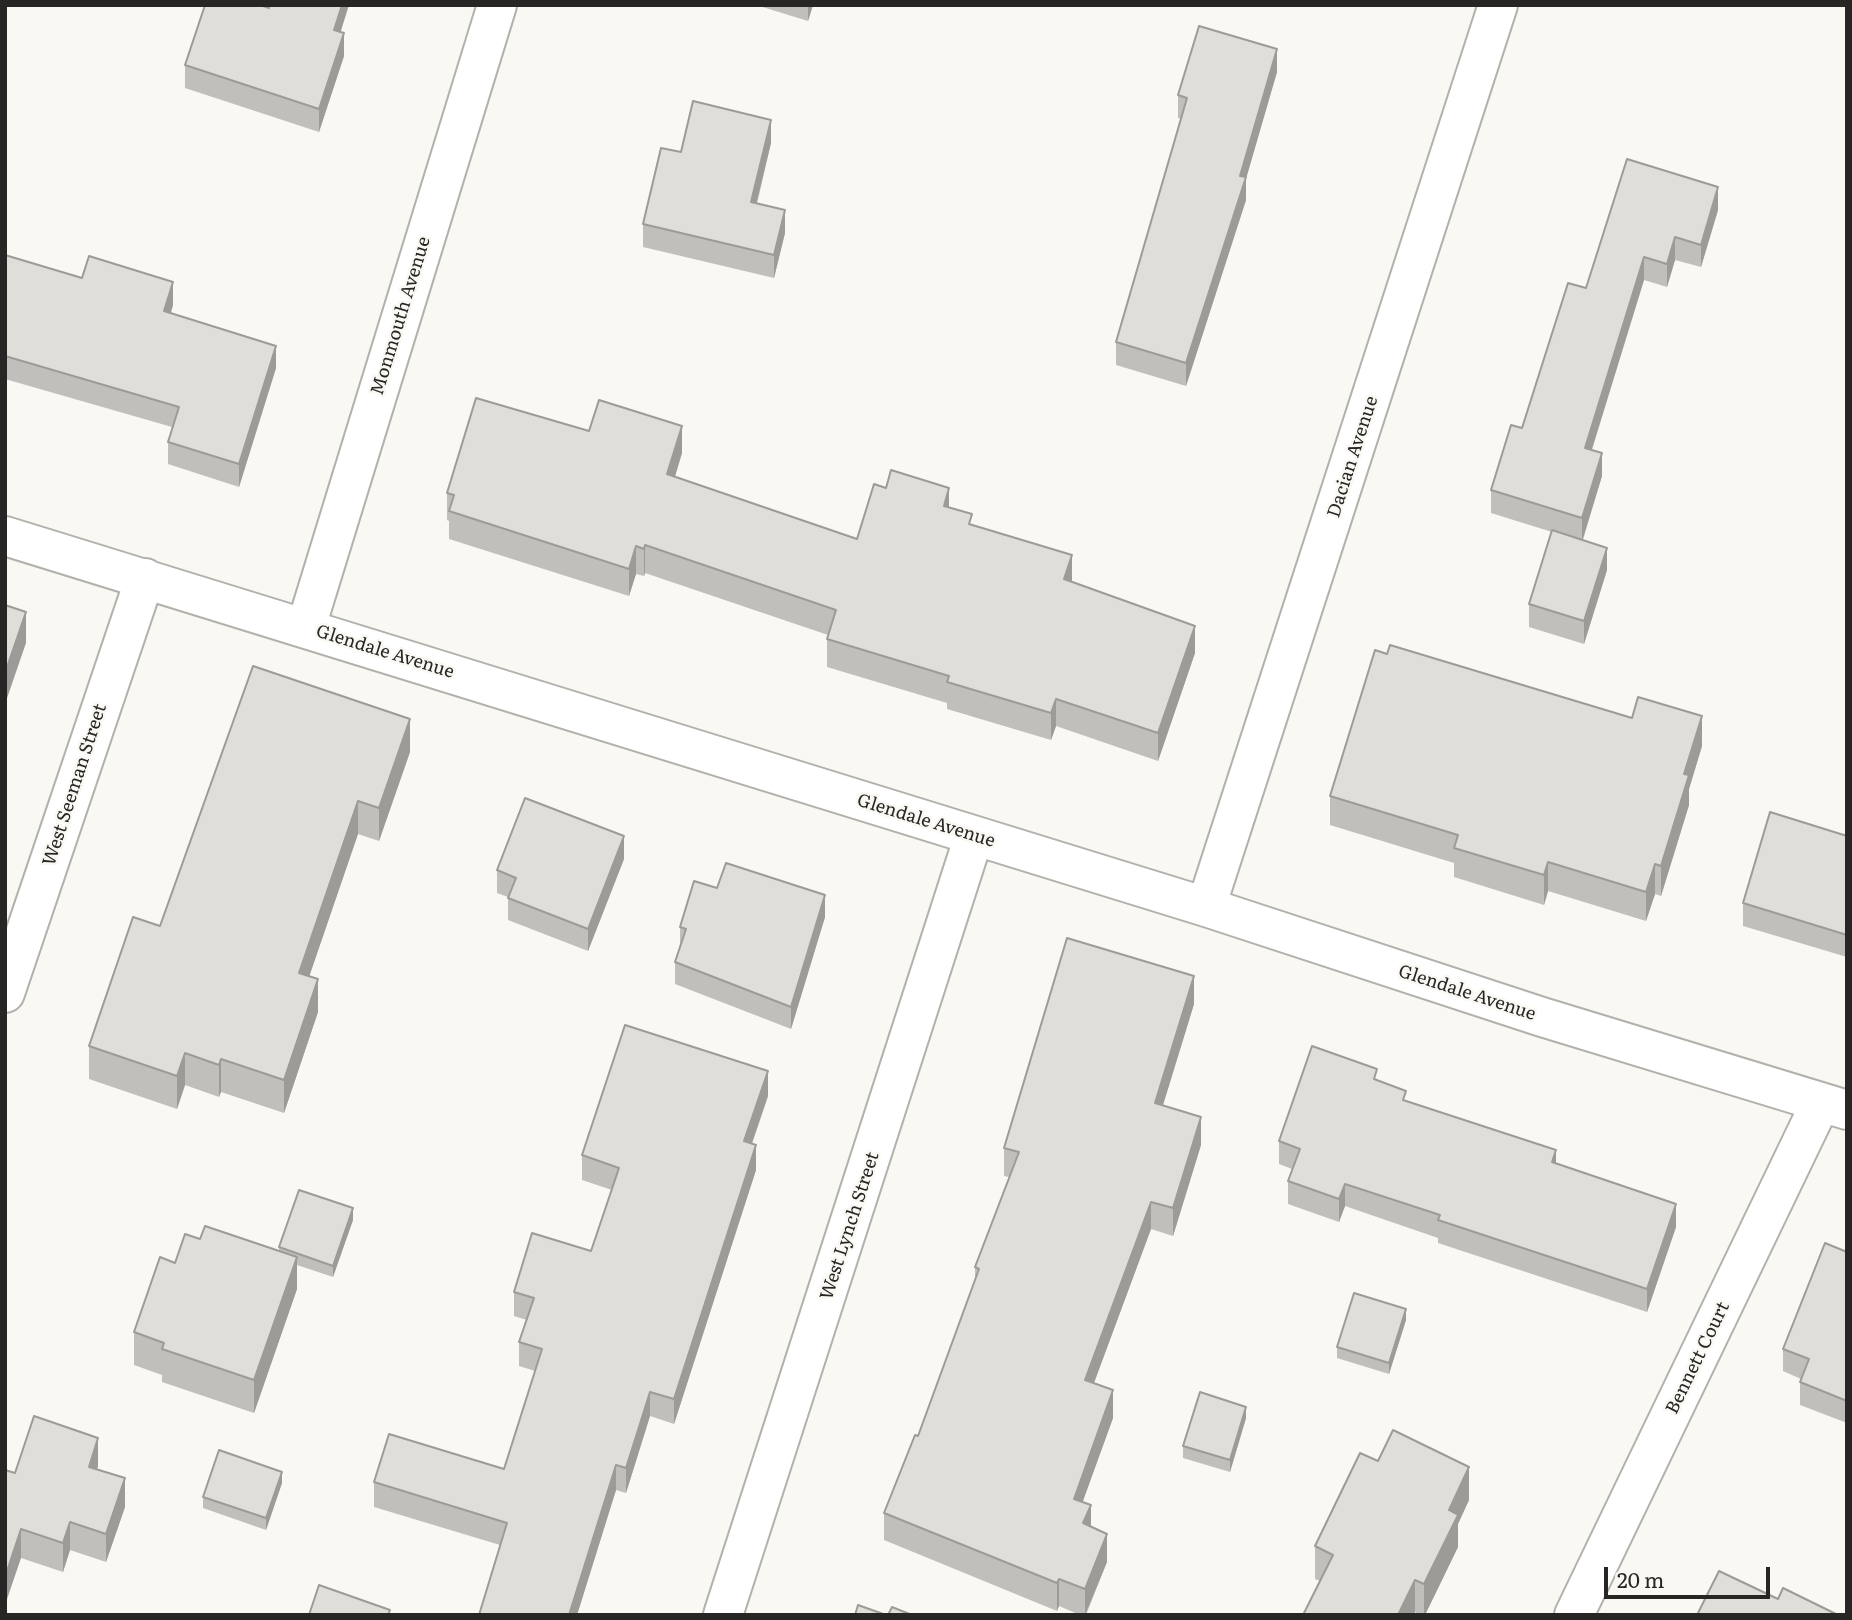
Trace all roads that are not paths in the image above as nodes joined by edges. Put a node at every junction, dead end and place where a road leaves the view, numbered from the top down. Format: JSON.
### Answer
{"nodes":[{"id":1,"x":496,"y":5,"type":"edge"},
{"id":2,"x":1498,"y":5,"type":"edge"},
{"id":3,"x":5,"y":536,"type":"edge"},
{"id":4,"x":145,"y":578,"type":"junction"},
{"id":5,"x":306,"y":628,"type":"junction"},
{"id":6,"x":974,"y":836,"type":"junction"},
{"id":7,"x":1206,"y":907,"type":"junction"},
{"id":8,"x":5,"y":993,"type":"edge"},
{"id":9,"x":1834,"y":1106,"type":"edge"},
{"id":10,"x":723,"y":1615,"type":"edge"},
{"id":11,"x":1574,"y":1615,"type":"edge"}],
"edges":[{"from":1,"to":5,"type":"street","name":"Monmouth Avenue"},
{"from":2,"to":7,"type":"street","name":"Dacian Avenue"},
{"from":3,"to":4,"type":"street","name":"Glendale Avenue"},
{"from":4,"to":5,"type":"street","name":"Glendale Avenue"},
{"from":4,"to":8,"type":"street","name":"West Seeman Street"},
{"from":5,"to":6,"type":"street","name":"Glendale Avenue"},
{"from":6,"to":7,"type":"street","name":"Glendale Avenue"},
{"from":6,"to":10,"type":"street","name":"West Lynch Street"},
{"from":7,"to":9,"type":"street","name":"Glendale Avenue"},
{"from":9,"to":11,"type":"street","name":"Bennett Court"}]}
